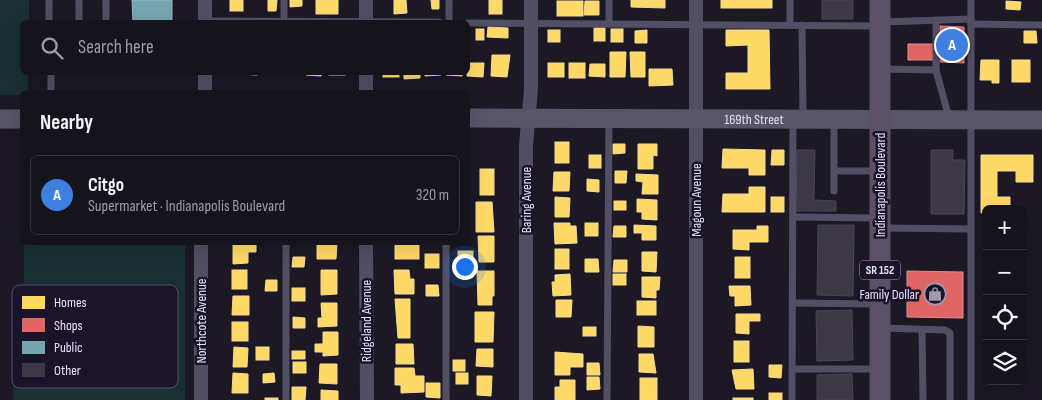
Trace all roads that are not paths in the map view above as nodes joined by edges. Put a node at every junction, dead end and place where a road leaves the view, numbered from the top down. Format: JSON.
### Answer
{"nodes":[{"id":1,"x":49,"y":0,"type":"edge"},
{"id":2,"x":79,"y":0,"type":"edge"},
{"id":3,"x":106,"y":0,"type":"edge"},
{"id":4,"x":206,"y":0,"type":"edge"},
{"id":5,"x":284,"y":0,"type":"edge"},
{"id":6,"x":366,"y":0,"type":"edge"},
{"id":7,"x":449,"y":0,"type":"edge"},
{"id":8,"x":531,"y":0,"type":"edge"},
{"id":9,"x":609,"y":0,"type":"edge"},
{"id":10,"x":696,"y":0,"type":"edge"},
{"id":11,"x":790,"y":0,"type":"edge"},
{"id":12,"x":880,"y":0,"type":"edge"},
{"id":13,"x":971,"y":0,"type":"edge"},
{"id":14,"x":49,"y":20,"type":"edge"},
{"id":15,"x":79,"y":20,"type":"edge"},
{"id":16,"x":106,"y":20,"type":"edge"},
{"id":17,"x":205,"y":20,"type":"edge"},
{"id":18,"x":284,"y":20,"type":"edge"},
{"id":19,"x":366,"y":20,"type":"edge"},
{"id":20,"x":449,"y":20,"type":"edge"},
{"id":21,"x":936,"y":20,"type":"junction"},
{"id":22,"x":971,"y":22,"type":"junction"},
{"id":23,"x":470,"y":23,"type":"edge"},
{"id":24,"x":531,"y":24,"type":"junction"},
{"id":25,"x":609,"y":24,"type":"junction"},
{"id":26,"x":696,"y":24,"type":"junction"},
{"id":27,"x":880,"y":24,"type":"junction"},
{"id":28,"x":790,"y":25,"type":"junction"},
{"id":29,"x":802,"y":25,"type":"junction"},
{"id":30,"x":1042,"y":25,"type":"edge"},
{"id":31,"x":880,"y":69,"type":"junction"},
{"id":32,"x":936,"y":70,"type":"junction"},
{"id":33,"x":51,"y":75,"type":"edge"},
{"id":34,"x":205,"y":75,"type":"edge"},
{"id":35,"x":366,"y":75,"type":"edge"},
{"id":36,"x":51,"y":90,"type":"edge"},
{"id":37,"x":205,"y":90,"type":"edge"},
{"id":38,"x":366,"y":90,"type":"edge"},
{"id":39,"x":696,"y":117,"type":"junction"},
{"id":40,"x":470,"y":118,"type":"edge"},
{"id":41,"x":529,"y":118,"type":"junction"},
{"id":42,"x":608,"y":118,"type":"junction"},
{"id":43,"x":0,"y":119,"type":"edge"},
{"id":44,"x":20,"y":119,"type":"edge"},
{"id":45,"x":798,"y":119,"type":"junction"},
{"id":46,"x":834,"y":119,"type":"junction"},
{"id":47,"x":880,"y":119,"type":"junction"},
{"id":48,"x":950,"y":119,"type":"junction"},
{"id":49,"x":970,"y":120,"type":"junction"},
{"id":50,"x":1042,"y":120,"type":"edge"},
{"id":51,"x":834,"y":171,"type":"junction"},
{"id":52,"x":880,"y":171,"type":"junction"},
{"id":53,"x":834,"y":191,"type":"dead end"},
{"id":54,"x":793,"y":217,"type":"junction"},
{"id":55,"x":880,"y":223,"type":"junction"},
{"id":56,"x":970,"y":229,"type":"junction"},
{"id":57,"x":201,"y":245,"type":"edge"},
{"id":58,"x":286,"y":245,"type":"edge"},
{"id":59,"x":366,"y":245,"type":"edge"},
{"id":60,"x":446,"y":245,"type":"edge"},
{"id":61,"x":792,"y":303,"type":"junction"},
{"id":62,"x":880,"y":304,"type":"junction"},
{"id":63,"x":880,"y":328,"type":"junction"},
{"id":64,"x":922,"y":330,"type":"junction"},
{"id":65,"x":792,"y":369,"type":"junction"},
{"id":66,"x":880,"y":369,"type":"junction"},
{"id":67,"x":201,"y":400,"type":"edge"},
{"id":68,"x":286,"y":400,"type":"edge"},
{"id":69,"x":367,"y":400,"type":"edge"},
{"id":70,"x":446,"y":400,"type":"edge"},
{"id":71,"x":526,"y":400,"type":"edge"},
{"id":72,"x":607,"y":400,"type":"edge"},
{"id":73,"x":696,"y":400,"type":"edge"},
{"id":74,"x":792,"y":400,"type":"edge"},
{"id":75,"x":880,"y":400,"type":"edge"},
{"id":76,"x":923,"y":400,"type":"edge"},
{"id":77,"x":950,"y":400,"type":"edge"},
{"id":78,"x":971,"y":400,"type":"edge"}],
"edges":[{"from":1,"to":14,"type":"lane"},
{"from":2,"to":15,"type":"lane"},
{"from":3,"to":16,"type":"lane"},
{"from":4,"to":17,"type":"street"},
{"from":5,"to":18,"type":"lane"},
{"from":6,"to":19,"type":"street"},
{"from":7,"to":20,"type":"lane"},
{"from":8,"to":24,"type":"street","name":"Baring Avenue"},
{"from":9,"to":25,"type":"lane"},
{"from":10,"to":26,"type":"street","name":"Magoun Avenue"},
{"from":11,"to":28,"type":"lane"},
{"from":12,"to":27,"type":"main road","name":"Indianapolis Boulevard","number":"SR 152"},
{"from":13,"to":22,"type":"lane"},
{"from":21,"to":22,"type":"lane"},
{"from":21,"to":27,"type":"lane"},
{"from":21,"to":32,"type":"lane"},
{"from":22,"to":30,"type":"lane"},
{"from":22,"to":49,"type":"lane"},
{"from":23,"to":24,"type":"lane"},
{"from":24,"to":25,"type":"lane"},
{"from":24,"to":41,"type":"street","name":"Baring Avenue"},
{"from":25,"to":26,"type":"lane"},
{"from":26,"to":28,"type":"lane"},
{"from":26,"to":39,"type":"street","name":"Magoun Avenue"},
{"from":27,"to":29,"type":"lane"},
{"from":27,"to":31,"type":"main road","name":"Indianapolis Boulevard","number":"SR 152"},
{"from":28,"to":29,"type":"lane"},
{"from":29,"to":45,"type":"lane"},
{"from":31,"to":32,"type":"lane"},
{"from":31,"to":47,"type":"main road","name":"Indianapolis Boulevard","number":"SR 152"},
{"from":32,"to":48,"type":"lane"},
{"from":33,"to":36,"type":"lane"},
{"from":34,"to":37,"type":"street"},
{"from":35,"to":38,"type":"street"},
{"from":39,"to":42,"type":"street","name":"169th Street"},
{"from":39,"to":45,"type":"street","name":"169th Street"},
{"from":39,"to":73,"type":"street","name":"Magoun Avenue"},
{"from":40,"to":41,"type":"street","name":"169th Street"},
{"from":41,"to":42,"type":"street","name":"169th Street"},
{"from":41,"to":71,"type":"street","name":"Baring Avenue"},
{"from":42,"to":72,"type":"lane"},
{"from":43,"to":44,"type":"street"},
{"from":45,"to":46,"type":"street","name":"169th Street"},
{"from":45,"to":54,"type":"lane"},
{"from":46,"to":47,"type":"street","name":"169th Street"},
{"from":46,"to":51,"type":"lane"},
{"from":47,"to":48,"type":"street","name":"169th Street"},
{"from":47,"to":52,"type":"main road","name":"Indianapolis Boulevard","number":"SR 152"},
{"from":48,"to":49,"type":"street","name":"169th Street"},
{"from":49,"to":50,"type":"street","name":"169th Street"},
{"from":49,"to":56,"type":"lane"},
{"from":51,"to":52,"type":"lane"},
{"from":51,"to":53,"type":"lane"},
{"from":52,"to":55,"type":"main road","name":"Indianapolis Boulevard","number":"SR 152"},
{"from":54,"to":55,"type":"lane"},
{"from":54,"to":61,"type":"lane"},
{"from":55,"to":56,"type":"lane"},
{"from":55,"to":62,"type":"main road","name":"Indianapolis Boulevard","number":"SR 152"},
{"from":56,"to":78,"type":"lane"},
{"from":57,"to":67,"type":"street","name":"Northcote Avenue"},
{"from":58,"to":68,"type":"lane"},
{"from":59,"to":69,"type":"street","name":"Ridgeland Avenue"},
{"from":60,"to":70,"type":"lane"},
{"from":61,"to":62,"type":"lane"},
{"from":61,"to":65,"type":"lane"},
{"from":62,"to":63,"type":"main road","name":"Indianapolis Boulevard","number":"SR 152"},
{"from":63,"to":64,"type":"lane"},
{"from":63,"to":66,"type":"main road","name":"Indianapolis Boulevard","number":"SR 152"},
{"from":64,"to":76,"type":"lane"},
{"from":64,"to":77,"type":"lane"},
{"from":65,"to":66,"type":"lane"},
{"from":65,"to":74,"type":"lane"},
{"from":66,"to":75,"type":"main road","name":"Indianapolis Boulevard","number":"SR 152"}]}
